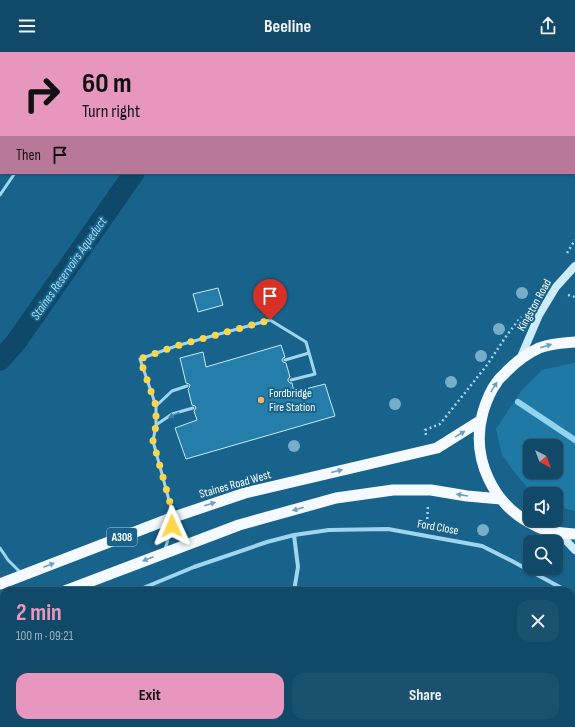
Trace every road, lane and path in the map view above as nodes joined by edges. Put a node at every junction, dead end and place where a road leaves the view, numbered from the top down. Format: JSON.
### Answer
{"nodes":[{"id":1,"x":14,"y":174,"type":"edge"},
{"id":2,"x":0,"y":195,"type":"edge"},
{"id":3,"x":575,"y":266,"type":"edge"},
{"id":4,"x":568,"y":295,"type":"dead end"},
{"id":5,"x":575,"y":297,"type":"edge"},
{"id":6,"x":526,"y":312,"type":"dead end"},
{"id":7,"x":575,"y":342,"type":"edge"},
{"id":8,"x":309,"y":353,"type":"junction"},
{"id":9,"x":520,"y":359,"type":"junction"},
{"id":10,"x":285,"y":360,"type":"dead end"},
{"id":11,"x":291,"y":380,"type":"dead end"},
{"id":12,"x":187,"y":386,"type":"dead end"},
{"id":13,"x":156,"y":406,"type":"junction"},
{"id":14,"x":193,"y":408,"type":"dead end"},
{"id":15,"x":480,"y":421,"type":"junction"},
{"id":16,"x":156,"y":425,"type":"junction"},
{"id":17,"x":426,"y":430,"type":"dead end"},
{"id":18,"x":501,"y":499,"type":"junction"},
{"id":19,"x":428,"y":506,"type":"dead end"},
{"id":20,"x":174,"y":517,"type":"junction"},
{"id":21,"x":559,"y":533,"type":"junction"},
{"id":22,"x":575,"y":534,"type":"edge"},
{"id":23,"x":294,"y":535,"type":"junction"},
{"id":24,"x":425,"y":535,"type":"junction"},
{"id":25,"x":0,"y":548,"type":"edge"},
{"id":26,"x":575,"y":550,"type":"edge"},
{"id":27,"x":164,"y":553,"type":"junction"},
{"id":28,"x":24,"y":575,"type":"junction"},
{"id":29,"x":0,"y":584,"type":"edge"},
{"id":30,"x":75,"y":587,"type":"edge"},
{"id":31,"x":146,"y":587,"type":"edge"},
{"id":32,"x":295,"y":587,"type":"edge"},
{"id":33,"x":560,"y":587,"type":"edge"}],
"edges":[{"from":1,"to":2,"type":"lane"},
{"from":3,"to":9,"type":"main road","name":"Kingston Road"},
{"from":4,"to":5,"type":"path"},
{"from":6,"to":17,"type":"path"},
{"from":9,"to":7,"type":"highway","one_way":true},
{"from":8,"to":10,"type":"lane"},
{"from":8,"to":11,"type":"lane"},
{"from":8,"to":13,"type":"lane"},
{"from":15,"to":9,"type":"highway","one_way":true},
{"from":12,"to":13,"type":"lane"},
{"from":13,"to":16,"type":"lane"},
{"from":14,"to":16,"type":"lane","one_way":true},
{"from":15,"to":18,"type":"highway"},
{"from":20,"to":15,"type":"highway","name":"Staines Road West","number":"A308","one_way":true},
{"from":16,"to":20,"type":"lane"},
{"from":18,"to":21,"type":"highway"},
{"from":18,"to":27,"type":"highway","number":"A308","one_way":true},
{"from":19,"to":24,"type":"path"},
{"from":20,"to":27,"type":"lane"},
{"from":28,"to":20,"type":"highway","name":"Staines Road West","number":"A308","one_way":true},
{"from":21,"to":22,"type":"highway"},
{"from":21,"to":26,"type":"main road"},
{"from":23,"to":24,"type":"street","name":"Ford Close"},
{"from":23,"to":31,"type":"street","name":"Ford Close"},
{"from":23,"to":32,"type":"street"},
{"from":24,"to":33,"type":"street","name":"Ford Close"},
{"from":25,"to":28,"type":"lane"},
{"from":27,"to":30,"type":"highway","number":"A308","one_way":true},
{"from":28,"to":29,"type":"highway","name":"Staines Road West","number":"A308"}]}
